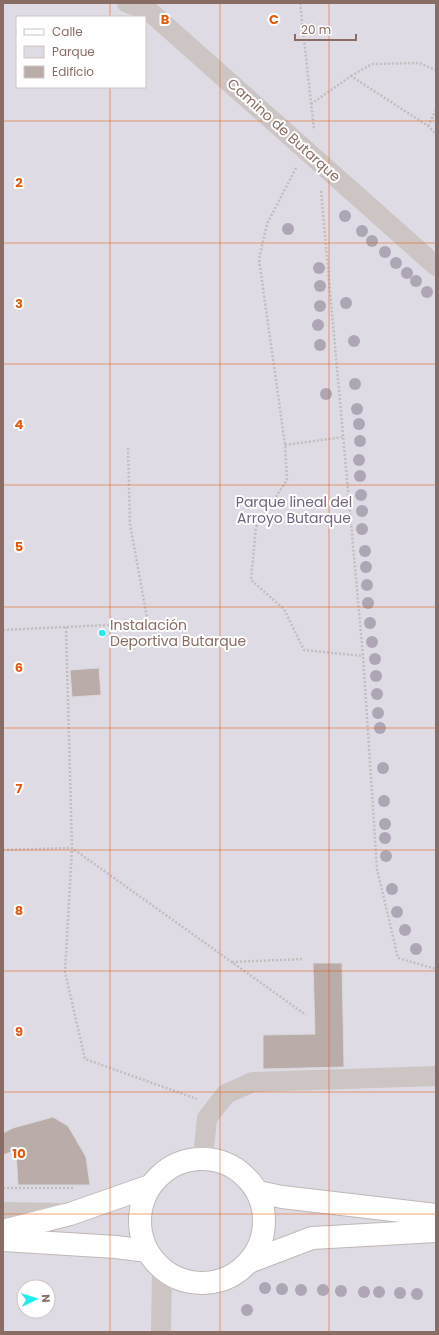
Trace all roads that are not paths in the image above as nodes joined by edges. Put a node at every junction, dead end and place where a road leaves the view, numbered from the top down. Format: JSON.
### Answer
{"nodes":[{"id":1,"x":127,"y":3,"type":"edge"},
{"id":2,"x":436,"y":266,"type":"edge"},
{"id":3,"x":436,"y":1076,"type":"edge"},
{"id":4,"x":203,"y":1158,"type":"junction"},
{"id":5,"x":150,"y":1186,"type":"junction"},
{"id":6,"x":258,"y":1192,"type":"junction"},
{"id":7,"x":3,"y":1212,"type":"edge"},
{"id":8,"x":70,"y":1214,"type":"junction"},
{"id":9,"x":436,"y":1215,"type":"edge"},
{"id":10,"x":3,"y":1231,"type":"edge"},
{"id":11,"x":436,"y":1231,"type":"edge"},
{"id":12,"x":3,"y":1240,"type":"edge"},
{"id":13,"x":147,"y":1251,"type":"junction"},
{"id":14,"x":249,"y":1262,"type":"junction"},
{"id":15,"x":162,"y":1271,"type":"junction"},
{"id":16,"x":161,"y":1332,"type":"edge"}],
"edges":[{"from":1,"to":2,"type":"street","name":"Camino de Butarque"},
{"from":3,"to":4,"type":"street"},
{"from":4,"to":5,"type":"main road"},
{"from":4,"to":6,"type":"main road"},
{"from":5,"to":8,"type":"main road"},
{"from":5,"to":13,"type":"main road"},
{"from":6,"to":9,"type":"main road"},
{"from":6,"to":14,"type":"main road"},
{"from":7,"to":8,"type":"street"},
{"from":8,"to":10,"type":"main road"},
{"from":11,"to":14,"type":"main road"},
{"from":12,"to":13,"type":"main road"},
{"from":13,"to":15,"type":"main road"},
{"from":14,"to":15,"type":"main road"},
{"from":15,"to":16,"type":"street"}]}
